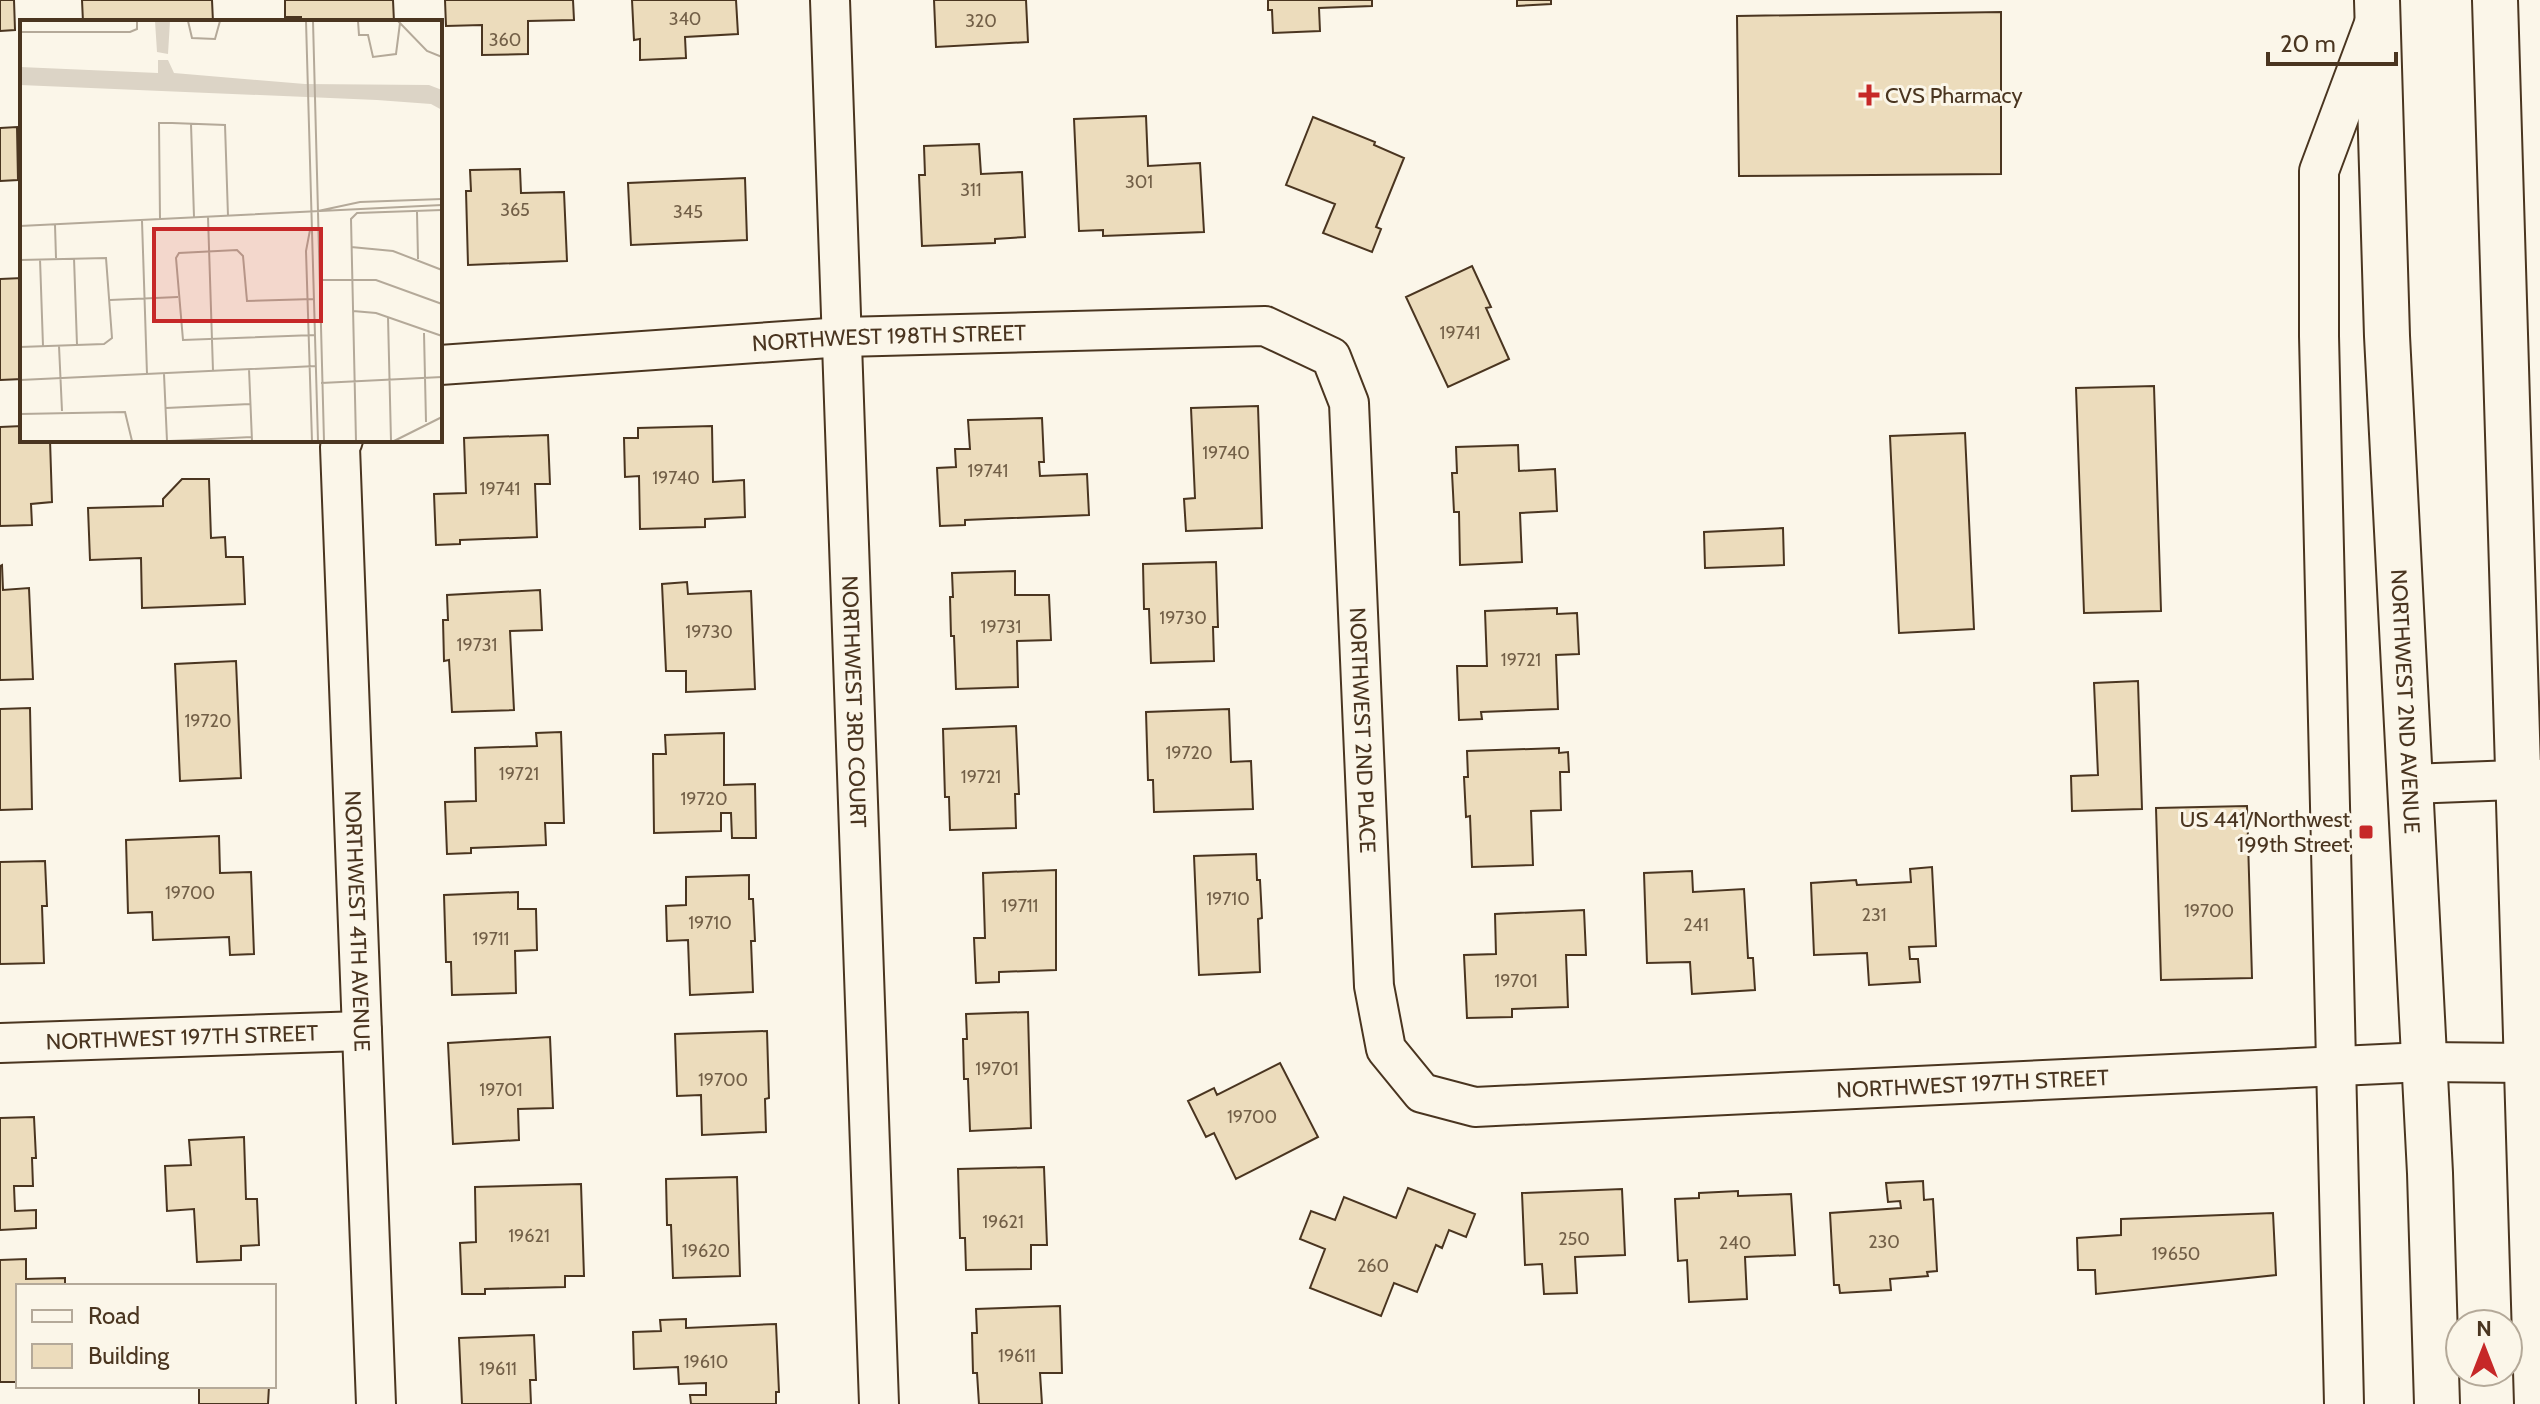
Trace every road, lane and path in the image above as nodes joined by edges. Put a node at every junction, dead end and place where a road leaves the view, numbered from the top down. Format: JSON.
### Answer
{"nodes":[{"id":1,"x":830,"y":0,"type":"edge"},
{"id":2,"x":2495,"y":0,"type":"edge"},
{"id":3,"x":2377,"y":7,"type":"edge"},
{"id":4,"x":843,"y":337,"type":"junction"},
{"id":5,"x":1331,"y":357,"type":"joint"},
{"id":6,"x":442,"y":365,"type":"edge"},
{"id":7,"x":342,"y":442,"type":"edge"},
{"id":8,"x":2529,"y":780,"type":"edge"},
{"id":9,"x":2410,"y":784,"type":"junction"},
{"id":10,"x":362,"y":1031,"type":"junction"},
{"id":11,"x":0,"y":1043,"type":"edge"},
{"id":12,"x":2424,"y":1062,"type":"junction"},
{"id":13,"x":2526,"y":1063,"type":"junction"},
{"id":14,"x":2335,"y":1066,"type":"junction"},
{"id":15,"x":1422,"y":1093,"type":"joint"},
{"id":16,"x":376,"y":1404,"type":"edge"},
{"id":17,"x":879,"y":1404,"type":"edge"},
{"id":18,"x":2344,"y":1404,"type":"edge"},
{"id":19,"x":2437,"y":1404,"type":"edge"},
{"id":20,"x":2537,"y":1404,"type":"edge"}],
"edges":[{"from":1,"to":4,"type":"street","name":"NORTHWEST 3RD COURT"},
{"from":2,"to":8,"type":"main road"},
{"from":3,"to":9,"type":"main road","name":"NORTHWEST 2ND AVENUE"},
{"from":3,"to":14,"type":"street"},
{"from":4,"to":5,"type":"street","name":"NORTHWEST 198TH STREET"},
{"from":4,"to":6,"type":"street","name":"NORTHWEST 198TH STREET"},
{"from":4,"to":17,"type":"street","name":"NORTHWEST 3RD COURT"},
{"from":5,"to":15,"type":"street","name":"NORTHWEST 2ND PLACE"},
{"from":7,"to":10,"type":"street","name":"NORTHWEST 4TH AVENUE"},
{"from":8,"to":9,"type":"street"},
{"from":8,"to":13,"type":"main road"},
{"from":9,"to":12,"type":"main road","name":"NORTHWEST 2ND AVENUE"},
{"from":10,"to":11,"type":"street","name":"NORTHWEST 197TH STREET"},
{"from":10,"to":16,"type":"street","name":"NORTHWEST 4TH AVENUE"},
{"from":12,"to":13,"type":"street","name":"NORTHWEST 197TH STREET"},
{"from":12,"to":14,"type":"street","name":"NORTHWEST 197TH STREET"},
{"from":12,"to":19,"type":"main road","name":"NORTHWEST 2ND AVENUE"},
{"from":13,"to":20,"type":"main road"},
{"from":14,"to":15,"type":"street","name":"NORTHWEST 197TH STREET"},
{"from":14,"to":18,"type":"street"}]}
